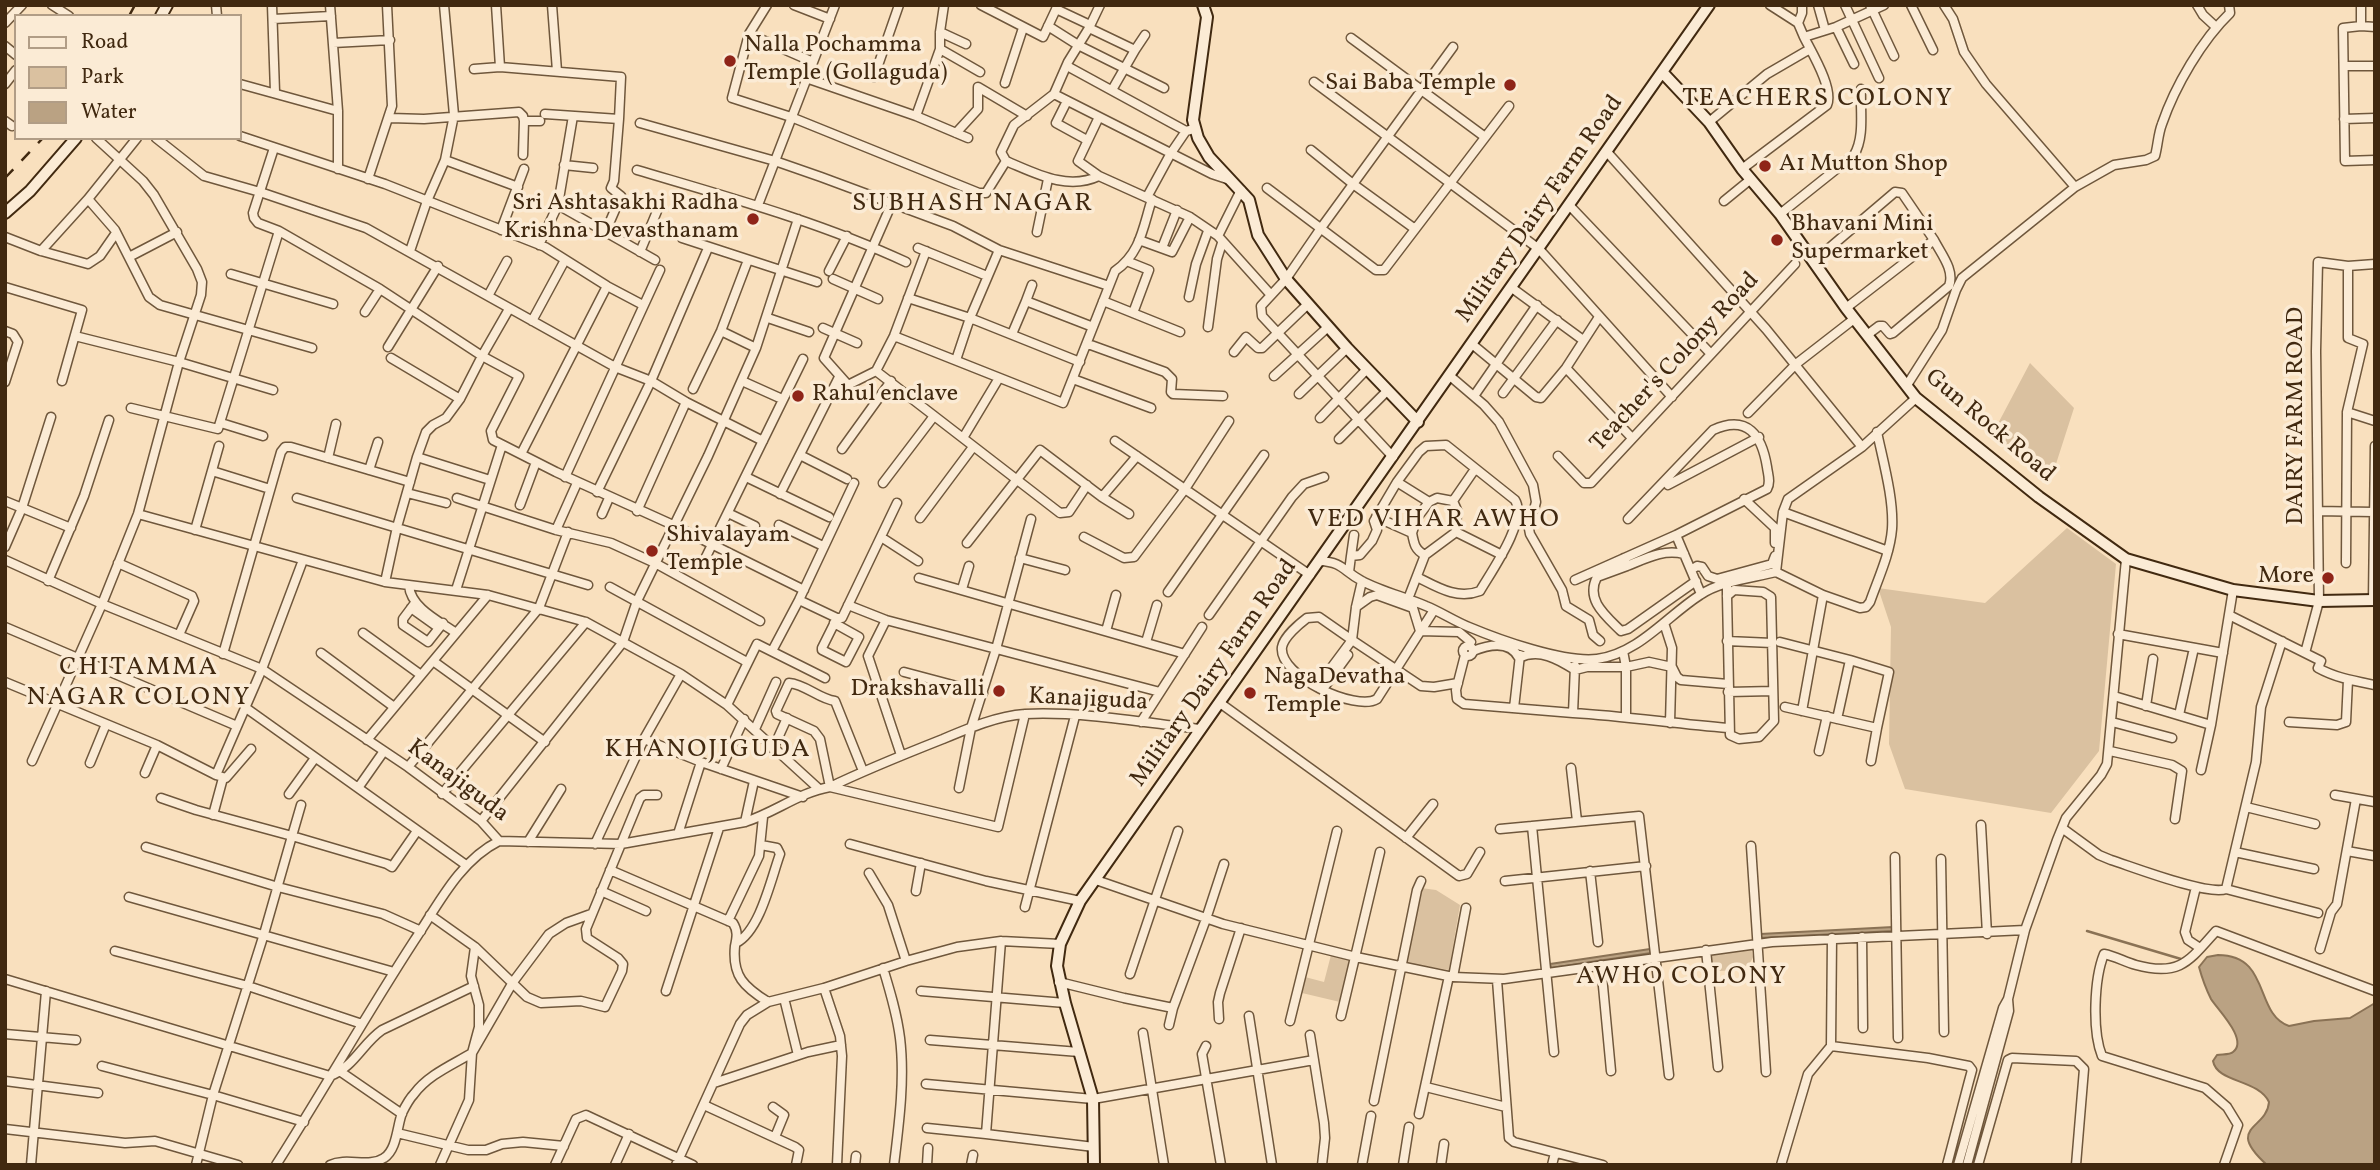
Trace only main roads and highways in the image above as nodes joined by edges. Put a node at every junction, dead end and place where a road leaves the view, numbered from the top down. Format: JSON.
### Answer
{"nodes":[{"id":1,"x":1203,"y":5,"type":"edge"},
{"id":2,"x":1709,"y":5,"type":"edge"},
{"id":3,"x":1664,"y":73,"type":"junction"},
{"id":4,"x":74,"y":140,"type":"edge"},
{"id":5,"x":5,"y":213,"type":"edge"},
{"id":6,"x":1418,"y":422,"type":"junction"},
{"id":7,"x":2374,"y":600,"type":"edge"},
{"id":8,"x":1094,"y":1165,"type":"edge"}],
"edges":[{"from":1,"to":6,"type":"main road"},
{"from":2,"to":3,"type":"main road","name":"Military Dairy Farm Road"},
{"from":3,"to":6,"type":"main road","name":"Military Dairy Farm Road"},
{"from":3,"to":7,"type":"main road","name":"Gun Rock Road"},
{"from":4,"to":5,"type":"main road"},
{"from":6,"to":8,"type":"main road","name":"Military Dairy Farm Road"}]}
